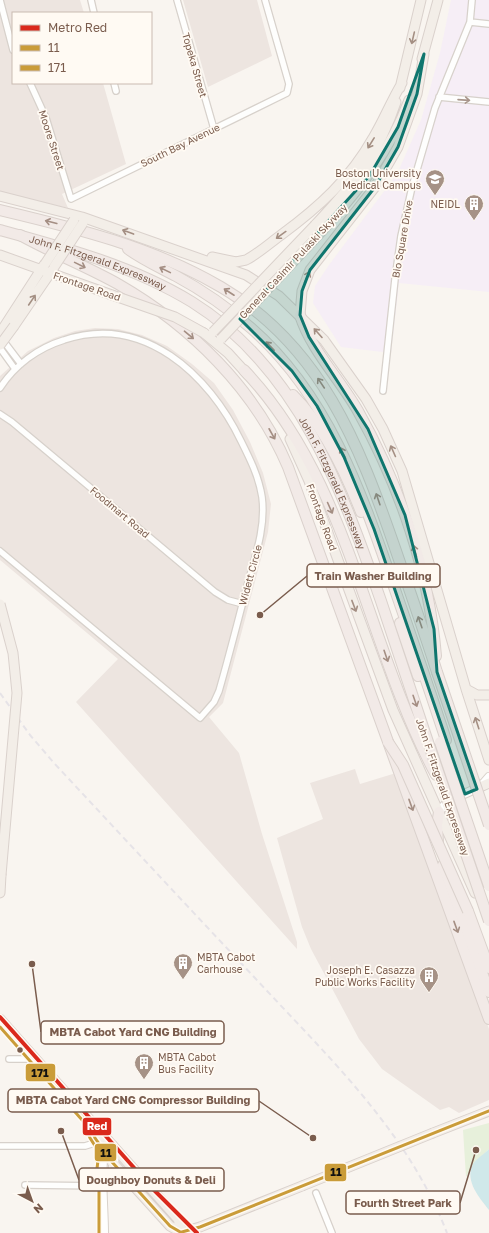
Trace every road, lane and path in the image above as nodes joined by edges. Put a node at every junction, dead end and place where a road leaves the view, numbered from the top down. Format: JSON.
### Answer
{"nodes":[{"id":1,"x":0,"y":0,"type":"edge"},
{"id":2,"x":91,"y":0,"type":"edge"},
{"id":3,"x":177,"y":0,"type":"edge"},
{"id":4,"x":265,"y":0,"type":"edge"},
{"id":5,"x":421,"y":0,"type":"edge"},
{"id":6,"x":438,"y":0,"type":"edge"},
{"id":7,"x":472,"y":0,"type":"edge"},
{"id":8,"x":94,"y":12,"type":"edge"},
{"id":9,"x":470,"y":22,"type":"junction"},
{"id":10,"x":489,"y":24,"type":"edge"},
{"id":11,"x":12,"y":46,"type":"edge"},
{"id":12,"x":424,"y":54,"type":"junction"},
{"id":13,"x":30,"y":84,"type":"edge"},
{"id":14,"x":114,"y":84,"type":"edge"},
{"id":15,"x":402,"y":84,"type":"junction"},
{"id":16,"x":116,"y":91,"type":"dead end"},
{"id":17,"x":439,"y":97,"type":"junction"},
{"id":18,"x":489,"y":102,"type":"edge"},
{"id":19,"x":214,"y":129,"type":"junction"},
{"id":20,"x":0,"y":196,"type":"edge"},
{"id":21,"x":71,"y":198,"type":"joint"},
{"id":22,"x":0,"y":210,"type":"edge"},
{"id":23,"x":80,"y":219,"type":"junction"},
{"id":24,"x":0,"y":230,"type":"edge"},
{"id":25,"x":20,"y":235,"type":"junction"},
{"id":26,"x":115,"y":241,"type":"junction"},
{"id":27,"x":172,"y":249,"type":"junction"},
{"id":28,"x":0,"y":255,"type":"edge"},
{"id":29,"x":48,"y":269,"type":"junction"},
{"id":30,"x":300,"y":315,"type":"junction"},
{"id":31,"x":11,"y":324,"type":"junction"},
{"id":32,"x":0,"y":333,"type":"edge"},
{"id":33,"x":0,"y":336,"type":"edge"},
{"id":34,"x":213,"y":337,"type":"junction"},
{"id":35,"x":0,"y":345,"type":"edge"},
{"id":36,"x":0,"y":348,"type":"edge"},
{"id":37,"x":21,"y":364,"type":"junction"},
{"id":38,"x":16,"y":369,"type":"junction"},
{"id":39,"x":244,"y":370,"type":"junction"},
{"id":40,"x":270,"y":372,"type":"junction"},
{"id":41,"x":0,"y":388,"type":"edge"},
{"id":42,"x":383,"y":391,"type":"dead end"},
{"id":43,"x":0,"y":414,"type":"edge"},
{"id":44,"x":0,"y":551,"type":"edge"},
{"id":45,"x":0,"y":604,"type":"edge"},
{"id":46,"x":243,"y":604,"type":"junction"},
{"id":47,"x":437,"y":672,"type":"junction"},
{"id":48,"x":466,"y":689,"type":"junction"},
{"id":49,"x":489,"y":695,"type":"edge"},
{"id":50,"x":443,"y":741,"type":"junction"},
{"id":51,"x":388,"y":742,"type":"junction"},
{"id":52,"x":426,"y":748,"type":"junction"},
{"id":53,"x":489,"y":760,"type":"edge"},
{"id":54,"x":489,"y":777,"type":"edge"},
{"id":55,"x":489,"y":783,"type":"edge"},
{"id":56,"x":478,"y":788,"type":"junction"},
{"id":57,"x":439,"y":812,"type":"junction"},
{"id":58,"x":489,"y":825,"type":"edge"},
{"id":59,"x":489,"y":865,"type":"edge"},
{"id":60,"x":1,"y":874,"type":"edge"},
{"id":61,"x":489,"y":886,"type":"edge"},
{"id":62,"x":0,"y":893,"type":"edge"},
{"id":63,"x":489,"y":922,"type":"edge"},
{"id":64,"x":489,"y":968,"type":"edge"},
{"id":65,"x":489,"y":992,"type":"edge"},
{"id":66,"x":489,"y":1019,"type":"edge"},
{"id":67,"x":1,"y":1020,"type":"edge"},
{"id":68,"x":9,"y":1059,"type":"dead end"},
{"id":69,"x":34,"y":1059,"type":"junction"},
{"id":70,"x":489,"y":1111,"type":"edge"},
{"id":71,"x":87,"y":1118,"type":"junction"},
{"id":72,"x":98,"y":1142,"type":"junction"},
{"id":73,"x":113,"y":1145,"type":"junction"},
{"id":74,"x":0,"y":1146,"type":"edge"},
{"id":75,"x":104,"y":1151,"type":"junction"},
{"id":76,"x":114,"y":1164,"type":"junction"},
{"id":77,"x":25,"y":1185,"type":"dead end"},
{"id":78,"x":104,"y":1186,"type":"junction"},
{"id":79,"x":316,"y":1193,"type":"dead end"},
{"id":80,"x":104,"y":1233,"type":"edge"},
{"id":81,"x":182,"y":1233,"type":"edge"},
{"id":82,"x":332,"y":1233,"type":"edge"}],
"edges":[{"from":1,"to":11,"type":"street"},
{"from":2,"to":8,"type":"street"},
{"from":3,"to":19,"type":"street","name":"Topeka Street"},
{"from":4,"to":19,"type":"street","name":"South Bay Avenue"},
{"from":5,"to":15,"type":"main road","name":"General Casimir Pulaski Skyway","one_way":true},
{"from":6,"to":12,"type":"main road","name":"General Casimir Pulaski Skyway"},
{"from":7,"to":9,"type":"street","name":"Bio Square Drive"},
{"from":9,"to":10,"type":"street"},
{"from":9,"to":17,"type":"street","name":"Bio Square Drive"},
{"from":30,"to":12,"type":"main road","one_way":true},
{"from":12,"to":34,"type":"main road","name":"General Casimir Pulaski Skyway","bridge":true},
{"from":13,"to":21,"type":"street","name":"Moore Street"},
{"from":14,"to":16,"type":"street"},
{"from":15,"to":27,"type":"main road","one_way":true},
{"from":15,"to":34,"type":"main road","name":"General Casimir Pulaski Skyway","bridge":true},
{"from":17,"to":18,"type":"street","one_way":true},
{"from":17,"to":42,"type":"street","name":"Bio Square Drive"},
{"from":19,"to":21,"type":"street","name":"South Bay Avenue"},
{"from":20,"to":23,"type":"main road"},
{"from":26,"to":22,"type":"highway","one_way":true},
{"from":27,"to":23,"type":"main road","one_way":true},
{"from":23,"to":29,"type":"main road","bridge":true},
{"from":24,"to":25,"type":"highway"},
{"from":25,"to":40,"type":"highway","name":"John F. Fitzgerald Expressway"},
{"from":25,"to":51,"type":"highway","one_way":true},
{"from":47,"to":26,"type":"highway","one_way":true},
{"from":50,"to":26,"type":"highway","one_way":true},
{"from":27,"to":30,"type":"main road"},
{"from":28,"to":29,"type":"main road","name":"Frontage Road"},
{"from":29,"to":31,"type":"main road"},
{"from":29,"to":34,"type":"main road","name":"Frontage Road","bridge":true},
{"from":47,"to":30,"type":"highway","one_way":true},
{"from":48,"to":30,"type":"main road","one_way":true},
{"from":31,"to":32,"type":"main road"},
{"from":31,"to":35,"type":"main road","bridge":true},
{"from":33,"to":37,"type":"street"},
{"from":34,"to":39,"type":"main road","name":"Frontage Road"},
{"from":36,"to":38,"type":"street"},
{"from":37,"to":38,"type":"street","name":"Widett Circle"},
{"from":37,"to":46,"type":"street","name":"Widett Circle"},
{"from":38,"to":41,"type":"street","name":"Widett Circle"},
{"from":39,"to":52,"type":"highway","one_way":true},
{"from":39,"to":57,"type":"main road","name":"Frontage Road","one_way":true},
{"from":40,"to":50,"type":"highway"},
{"from":40,"to":52,"type":"highway","name":"John F. Fitzgerald Expressway","one_way":true},
{"from":43,"to":46,"type":"street","name":"Foodmart Road"},
{"from":44,"to":46,"type":"street","name":"Widett Circle"},
{"from":45,"to":60,"type":"main road","bridge":true},
{"from":47,"to":58,"type":"highway","bridge":true},
{"from":48,"to":49,"type":"main road"},
{"from":53,"to":48,"type":"main road","one_way":true},
{"from":50,"to":59,"type":"highway"},
{"from":50,"to":61,"type":"highway","bridge":true},
{"from":51,"to":64,"type":"highway","bridge":true},
{"from":51,"to":66,"type":"highway","one_way":true,"bridge":true},
{"from":52,"to":63,"type":"highway","name":"John F. Fitzgerald Expressway","bridge":true},
{"from":54,"to":56,"type":"main road"},
{"from":55,"to":56,"type":"main road"},
{"from":56,"to":57,"type":"main road"},
{"from":57,"to":63,"type":"main road","name":"Frontage Road"},
{"from":57,"to":65,"type":"highway"},
{"from":60,"to":62,"type":"main road"},
{"from":67,"to":69,"type":"main road"},
{"from":68,"to":69,"type":"street"},
{"from":69,"to":71,"type":"main road"},
{"from":70,"to":81,"type":"main road","bridge":true},
{"from":71,"to":72,"type":"main road"},
{"from":71,"to":73,"type":"main road"},
{"from":72,"to":74,"type":"street"},
{"from":72,"to":75,"type":"main road"},
{"from":73,"to":76,"type":"main road"},
{"from":73,"to":81,"type":"main road"},
{"from":75,"to":76,"type":"main road"},
{"from":75,"to":78,"type":"main road"},
{"from":76,"to":78,"type":"main road"},
{"from":76,"to":81,"type":"main road"},
{"from":77,"to":78,"type":"street"},
{"from":78,"to":80,"type":"main road"},
{"from":79,"to":82,"type":"street"}]}
